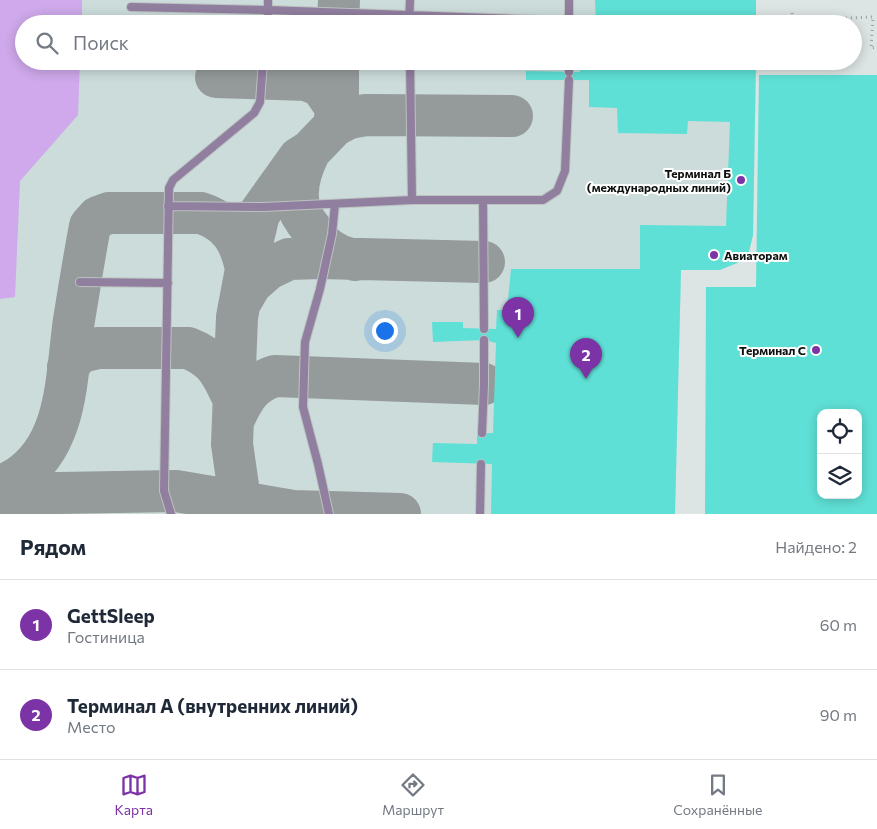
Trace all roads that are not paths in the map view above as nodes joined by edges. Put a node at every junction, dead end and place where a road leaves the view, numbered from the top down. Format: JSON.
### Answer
{"nodes":[{"id":1,"x":268,"y":0,"type":"edge"},
{"id":2,"x":410,"y":0,"type":"edge"},
{"id":3,"x":569,"y":0,"type":"edge"},
{"id":4,"x":131,"y":7,"type":"dead end"},
{"id":5,"x":268,"y":10,"type":"junction"},
{"id":6,"x":409,"y":14,"type":"junction"},
{"id":7,"x":267,"y":15,"type":"edge"},
{"id":8,"x":429,"y":15,"type":"edge"},
{"id":9,"x":569,"y":15,"type":"edge"},
{"id":10,"x":262,"y":70,"type":"edge"},
{"id":11,"x":410,"y":70,"type":"edge"},
{"id":12,"x":569,"y":70,"type":"edge"},
{"id":13,"x":412,"y":200,"type":"junction"},
{"id":14,"x":483,"y":200,"type":"junction"},
{"id":15,"x":335,"y":204,"type":"junction"},
{"id":16,"x":168,"y":206,"type":"junction"},
{"id":17,"x":80,"y":282,"type":"dead end"},
{"id":18,"x":168,"y":283,"type":"junction"},
{"id":19,"x":484,"y":329,"type":"dead end"},
{"id":20,"x":484,"y":340,"type":"dead end"},
{"id":21,"x":482,"y":433,"type":"dead end"},
{"id":22,"x":481,"y":464,"type":"dead end"},
{"id":23,"x":170,"y":514,"type":"edge"},
{"id":24,"x":329,"y":514,"type":"edge"},
{"id":25,"x":480,"y":514,"type":"edge"}],
"edges":[{"from":1,"to":5,"type":"lane"},
{"from":2,"to":6,"type":"lane"},
{"from":3,"to":9,"type":"lane"},
{"from":4,"to":5,"type":"lane"},
{"from":5,"to":6,"type":"lane"},
{"from":5,"to":7,"type":"lane"},
{"from":6,"to":8,"type":"lane"},
{"from":10,"to":16,"type":"lane"},
{"from":11,"to":13,"type":"lane"},
{"from":12,"to":14,"type":"lane"},
{"from":13,"to":14,"type":"lane"},
{"from":13,"to":15,"type":"lane"},
{"from":14,"to":19,"type":"lane"},
{"from":15,"to":16,"type":"lane"},
{"from":15,"to":24,"type":"lane"},
{"from":16,"to":18,"type":"lane"},
{"from":17,"to":18,"type":"lane"},
{"from":18,"to":23,"type":"lane"},
{"from":20,"to":21,"type":"lane"},
{"from":22,"to":25,"type":"lane"}]}
